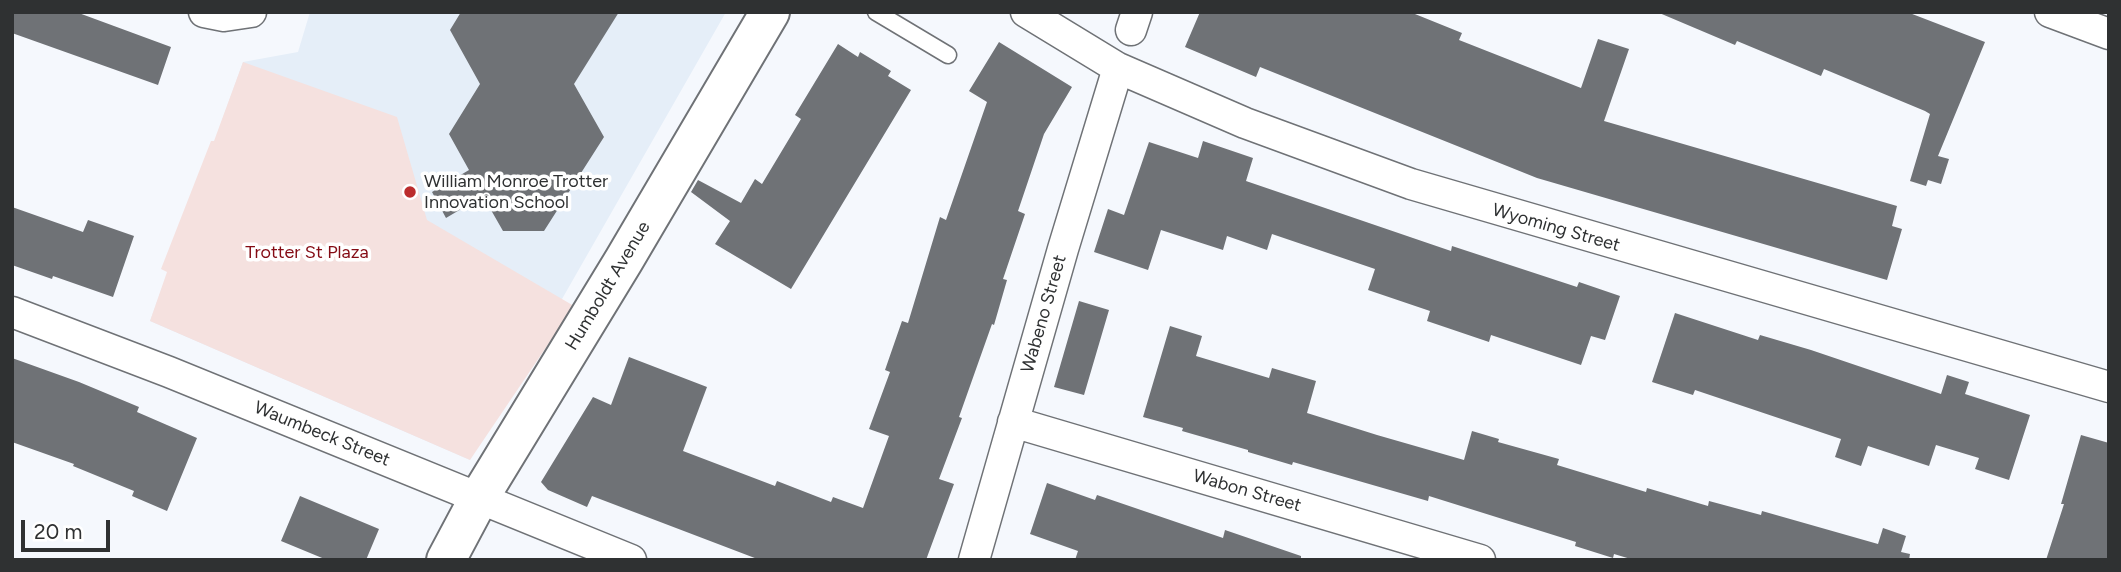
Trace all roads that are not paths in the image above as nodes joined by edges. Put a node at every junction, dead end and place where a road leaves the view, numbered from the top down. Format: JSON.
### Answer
{"nodes":[{"id":1,"x":204,"y":12,"type":"edge"},
{"id":2,"x":251,"y":12,"type":"edge"},
{"id":3,"x":770,"y":12,"type":"edge"},
{"id":4,"x":876,"y":12,"type":"edge"},
{"id":5,"x":1026,"y":12,"type":"edge"},
{"id":6,"x":2050,"y":12,"type":"edge"},
{"id":7,"x":2109,"y":34,"type":"edge"},
{"id":8,"x":948,"y":55,"type":"dead end"},
{"id":9,"x":1118,"y":68,"type":"junction"},
{"id":10,"x":12,"y":312,"type":"edge"},
{"id":11,"x":2109,"y":387,"type":"edge"},
{"id":12,"x":1013,"y":422,"type":"junction"},
{"id":13,"x":479,"y":498,"type":"junction"},
{"id":14,"x":446,"y":560,"type":"edge"},
{"id":15,"x":631,"y":560,"type":"edge"},
{"id":16,"x":974,"y":560,"type":"edge"},
{"id":17,"x":1480,"y":560,"type":"edge"}],
"edges":[{"from":1,"to":2,"type":"street"},
{"from":3,"to":13,"type":"street","name":"Humboldt Avenue"},
{"from":4,"to":8,"type":"lane"},
{"from":5,"to":9,"type":"street","name":"Wyoming Street"},
{"from":6,"to":7,"type":"street"},
{"from":9,"to":11,"type":"street","name":"Wyoming Street"},
{"from":9,"to":12,"type":"street","name":"Wabeno Street"},
{"from":10,"to":13,"type":"street","name":"Waumbeck Street"},
{"from":12,"to":16,"type":"street","name":"Wabeno Street"},
{"from":12,"to":17,"type":"street","name":"Wabon Street"},
{"from":13,"to":14,"type":"street","name":"Humboldt Avenue"},
{"from":13,"to":15,"type":"street","name":"Waumbeck Street"}]}
